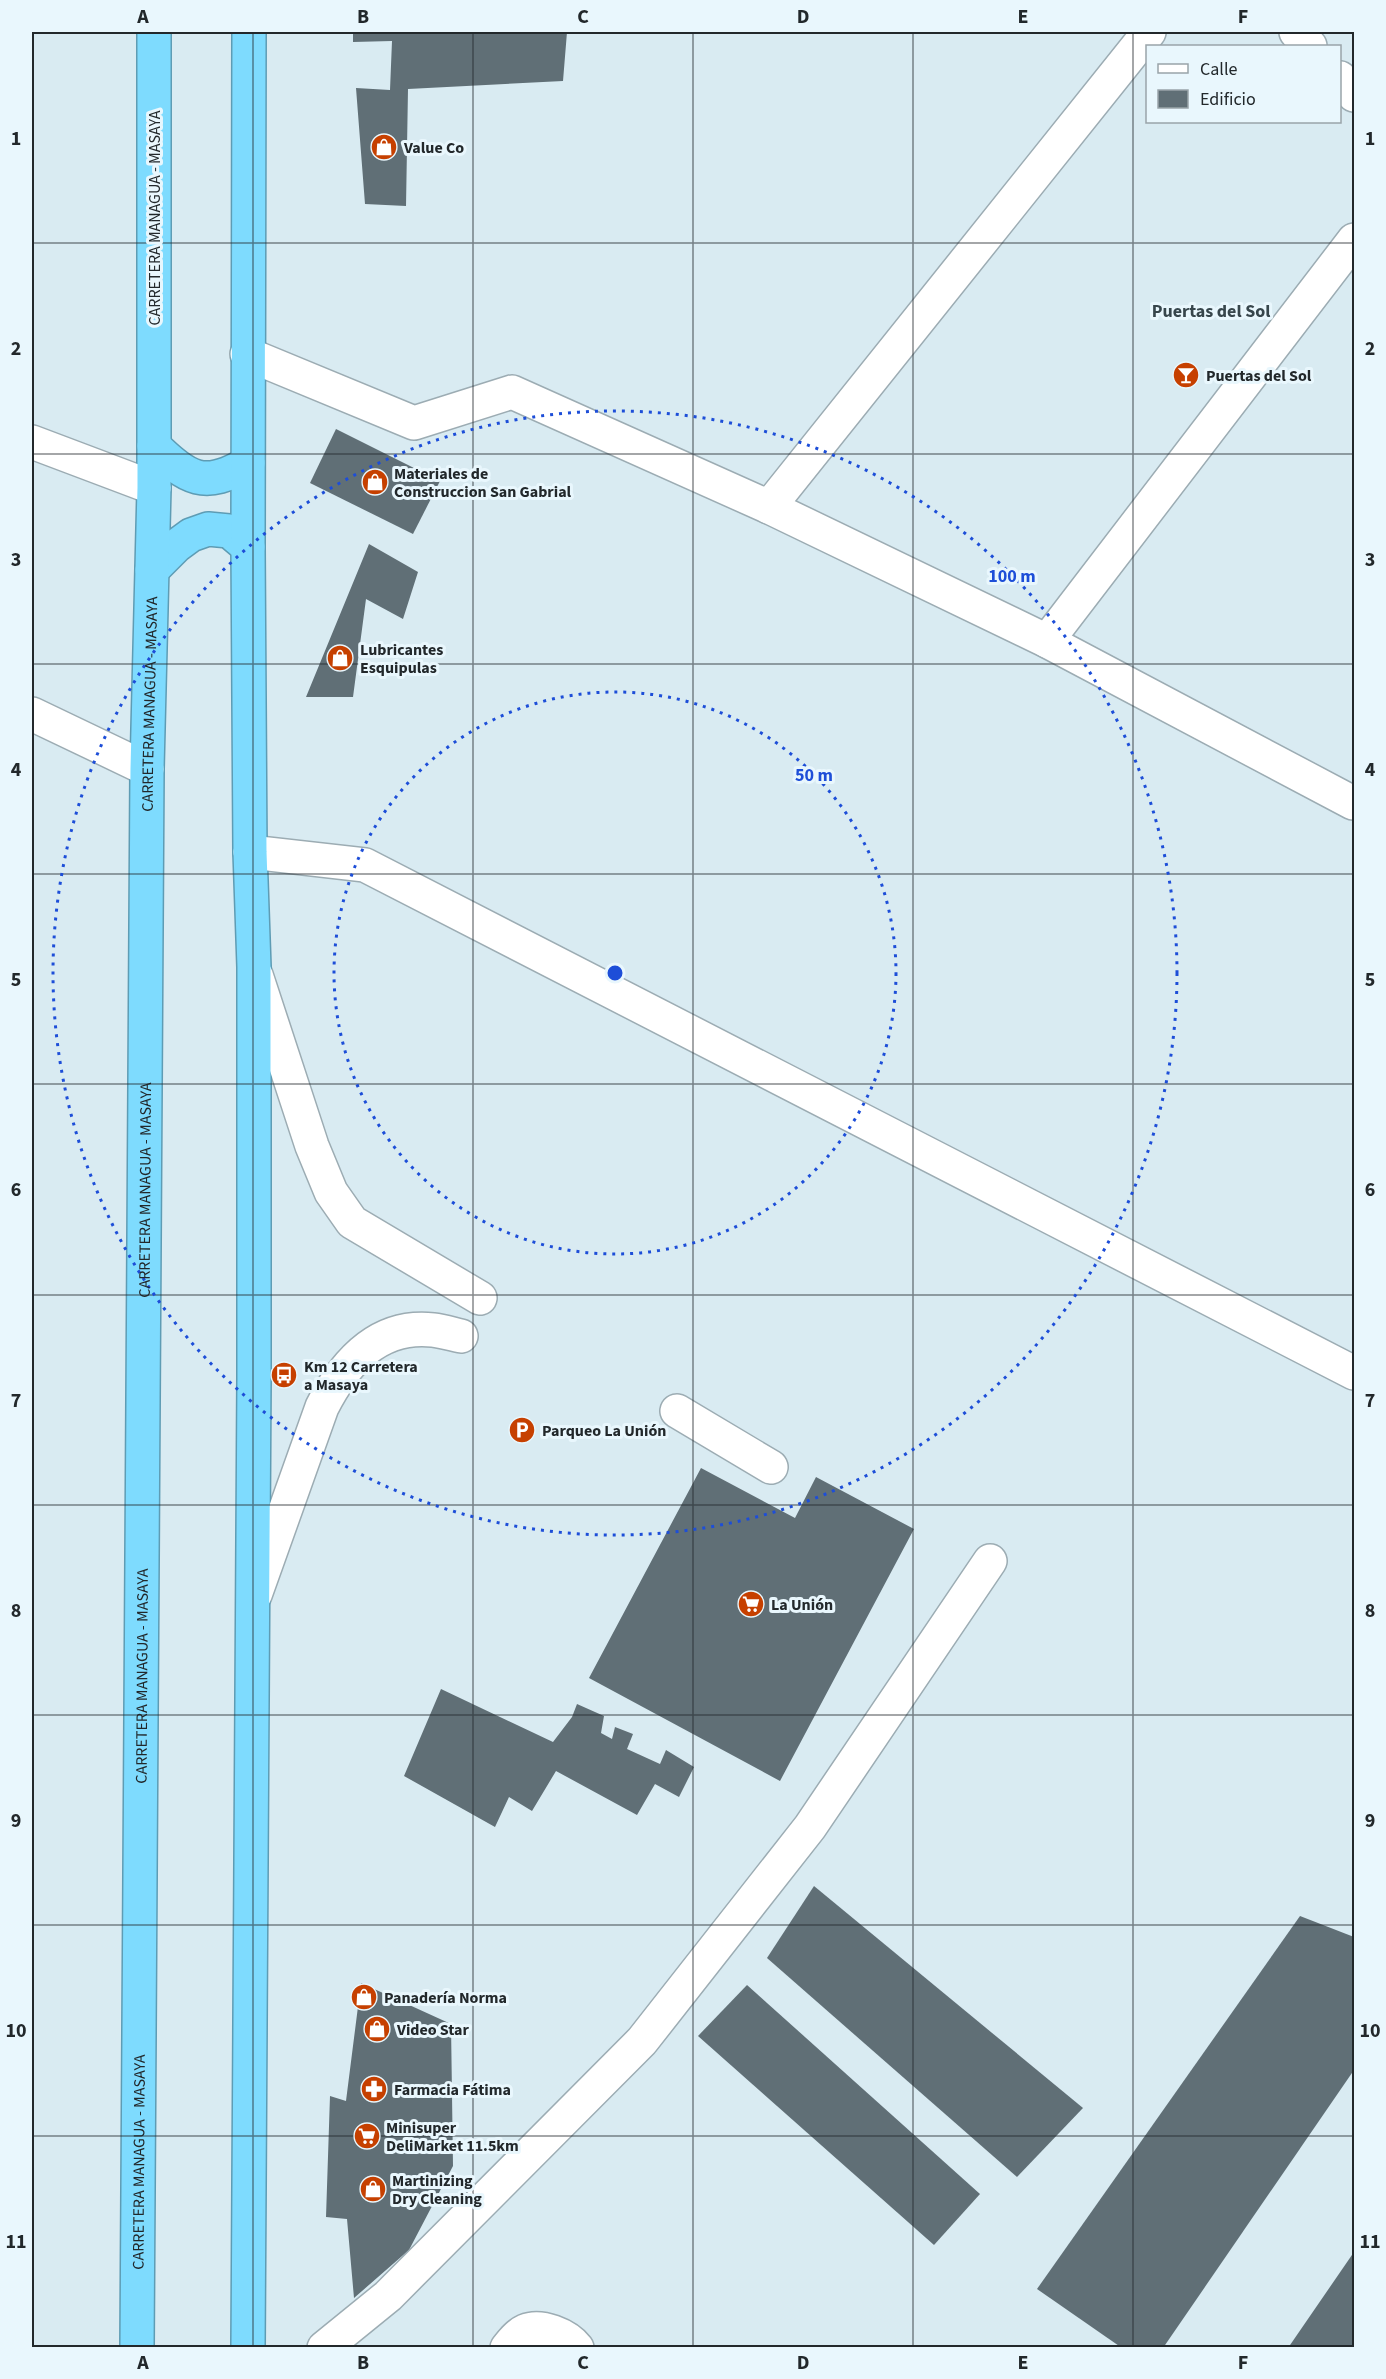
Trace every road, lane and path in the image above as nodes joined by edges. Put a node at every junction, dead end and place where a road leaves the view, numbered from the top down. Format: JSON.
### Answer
{"nodes":[{"id":1,"x":154,"y":32,"type":"edge"},
{"id":2,"x":249,"y":32,"type":"edge"},
{"id":3,"x":1149,"y":32,"type":"edge"},
{"id":4,"x":1296,"y":32,"type":"edge"},
{"id":5,"x":1309,"y":45,"type":"edge"},
{"id":6,"x":1341,"y":79,"type":"edge"},
{"id":7,"x":1354,"y":95,"type":"edge"},
{"id":8,"x":1354,"y":240,"type":"edge"},
{"id":9,"x":247,"y":354,"type":"junction"},
{"id":10,"x":32,"y":442,"type":"edge"},
{"id":11,"x":154,"y":446,"type":"junction"},
{"id":12,"x":248,"y":463,"type":"junction"},
{"id":13,"x":154,"y":488,"type":"junction"},
{"id":14,"x":769,"y":507,"type":"junction"},
{"id":15,"x":248,"y":547,"type":"junction"},
{"id":16,"x":152,"y":570,"type":"junction"},
{"id":17,"x":1047,"y":641,"type":"junction"},
{"id":18,"x":35,"y":722,"type":"edge"},
{"id":19,"x":147,"y":769,"type":"junction"},
{"id":20,"x":1354,"y":802,"type":"edge"},
{"id":21,"x":250,"y":852,"type":"junction"},
{"id":22,"x":254,"y":967,"type":"junction"},
{"id":23,"x":480,"y":1298,"type":"dead end"},
{"id":24,"x":460,"y":1336,"type":"dead end"},
{"id":25,"x":1354,"y":1373,"type":"edge"},
{"id":26,"x":677,"y":1411,"type":"dead end"},
{"id":27,"x":771,"y":1467,"type":"dead end"},
{"id":28,"x":990,"y":1561,"type":"dead end"},
{"id":29,"x":253,"y":1599,"type":"junction"},
{"id":30,"x":137,"y":2348,"type":"edge"},
{"id":31,"x":248,"y":2348,"type":"edge"},
{"id":32,"x":324,"y":2348,"type":"edge"},
{"id":33,"x":507,"y":2348,"type":"edge"},
{"id":34,"x":577,"y":2348,"type":"edge"}],
"edges":[{"from":1,"to":11,"type":"highway","name":"CARRETERA MANAGUA - MASAYA"},
{"from":2,"to":9,"type":"highway"},
{"from":3,"to":14,"type":"street"},
{"from":4,"to":5,"type":"street"},
{"from":6,"to":7,"type":"street"},
{"from":8,"to":17,"type":"street"},
{"from":9,"to":12,"type":"highway"},
{"from":9,"to":14,"type":"street"},
{"from":10,"to":13,"type":"street"},
{"from":11,"to":12,"type":"highway"},
{"from":11,"to":13,"type":"highway","name":"CARRETERA MANAGUA - MASAYA"},
{"from":12,"to":15,"type":"highway"},
{"from":13,"to":16,"type":"highway","name":"CARRETERA MANAGUA - MASAYA"},
{"from":14,"to":17,"type":"street"},
{"from":15,"to":16,"type":"highway"},
{"from":15,"to":21,"type":"highway"},
{"from":16,"to":19,"type":"highway","name":"CARRETERA MANAGUA - MASAYA"},
{"from":17,"to":20,"type":"street"},
{"from":18,"to":19,"type":"street"},
{"from":19,"to":30,"type":"highway","name":"CARRETERA MANAGUA - MASAYA"},
{"from":21,"to":22,"type":"highway"},
{"from":21,"to":25,"type":"street"},
{"from":22,"to":23,"type":"street"},
{"from":22,"to":29,"type":"highway"},
{"from":24,"to":29,"type":"street"},
{"from":26,"to":27,"type":"street"},
{"from":28,"to":32,"type":"street"},
{"from":29,"to":31,"type":"highway"},
{"from":33,"to":34,"type":"street"}]}
